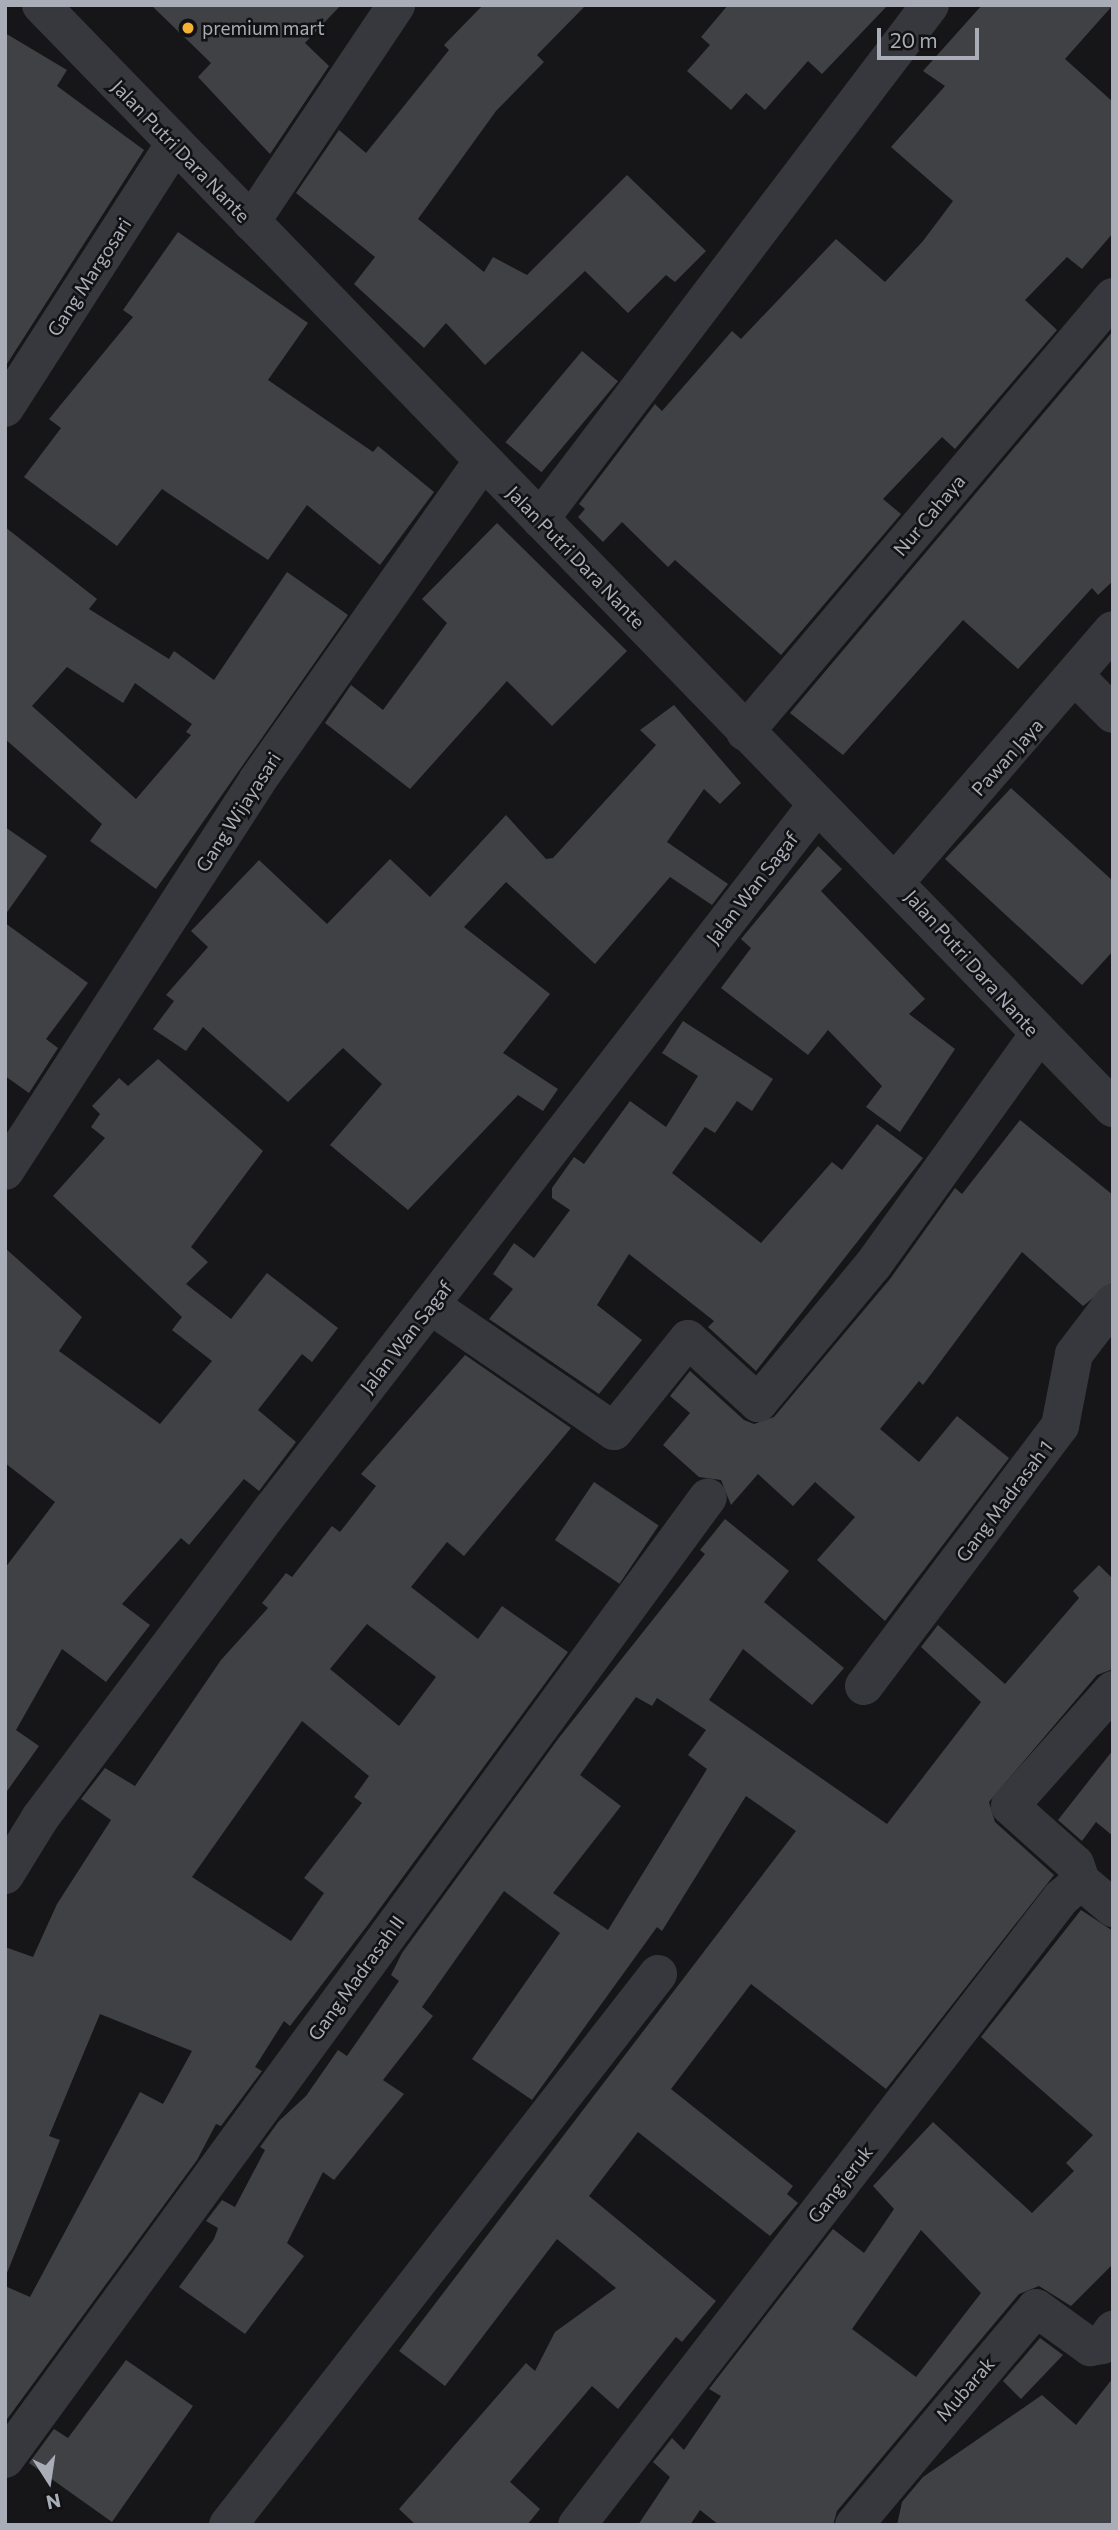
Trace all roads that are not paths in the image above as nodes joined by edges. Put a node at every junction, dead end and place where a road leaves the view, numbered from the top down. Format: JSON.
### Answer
{"nodes":[{"id":1,"x":41,"y":5,"type":"edge"},
{"id":2,"x":396,"y":5,"type":"edge"},
{"id":3,"x":930,"y":5,"type":"edge"},
{"id":4,"x":173,"y":146,"type":"junction"},
{"id":5,"x":250,"y":222,"type":"junction"},
{"id":6,"x":1113,"y":297,"type":"edge"},
{"id":7,"x":5,"y":408,"type":"edge"},
{"id":8,"x":483,"y":461,"type":"junction"},
{"id":9,"x":540,"y":519,"type":"junction"},
{"id":10,"x":1113,"y":630,"type":"edge"},
{"id":11,"x":1077,"y":678,"type":"junction"},
{"id":12,"x":1113,"y":714,"type":"edge"},
{"id":13,"x":746,"y":732,"type":"junction"},
{"id":14,"x":816,"y":806,"type":"junction"},
{"id":15,"x":897,"y":880,"type":"junction"},
{"id":16,"x":1038,"y":1035,"type":"junction"},
{"id":17,"x":1113,"y":1108,"type":"edge"},
{"id":18,"x":5,"y":1171,"type":"edge"},
{"id":19,"x":1113,"y":1303,"type":"edge"},
{"id":20,"x":430,"y":1305,"type":"junction"},
{"id":21,"x":708,"y":1497,"type":"dead end"},
{"id":22,"x":864,"y":1686,"type":"dead end"},
{"id":23,"x":1113,"y":1690,"type":"edge"},
{"id":24,"x":5,"y":1875,"type":"edge"},
{"id":25,"x":1081,"y":1881,"type":"junction"},
{"id":26,"x":1113,"y":1908,"type":"edge"},
{"id":27,"x":658,"y":1974,"type":"dead end"},
{"id":28,"x":1101,"y":2339,"type":"edge"},
{"id":29,"x":5,"y":2459,"type":"edge"},
{"id":30,"x":228,"y":2525,"type":"edge"},
{"id":31,"x":577,"y":2525,"type":"edge"},
{"id":32,"x":853,"y":2525,"type":"edge"}],
"edges":[{"from":1,"to":4,"type":"street","name":"Jalan Putri Dara Nante"},
{"from":2,"to":5,"type":"street"},
{"from":3,"to":9,"type":"street"},
{"from":4,"to":5,"type":"street","name":"Jalan Putri Dara Nante"},
{"from":4,"to":7,"type":"street","name":"Gang Margosari"},
{"from":5,"to":8,"type":"street","name":"Jalan Putri Dara Nante"},
{"from":6,"to":13,"type":"street","name":"Nur Cahaya"},
{"from":8,"to":9,"type":"street","name":"Jalan Putri Dara Nante"},
{"from":8,"to":18,"type":"street","name":"Gang Wijayasari"},
{"from":9,"to":13,"type":"street","name":"Jalan Putri Dara Nante"},
{"from":10,"to":11,"type":"street","name":"Pawan Jaya"},
{"from":11,"to":12,"type":"street"},
{"from":11,"to":15,"type":"street","name":"Pawan Jaya"},
{"from":13,"to":14,"type":"street","name":"Jalan Putri Dara Nante"},
{"from":14,"to":15,"type":"street","name":"Jalan Putri Dara Nante"},
{"from":14,"to":20,"type":"street","name":"Jalan Wan Sagaf"},
{"from":15,"to":16,"type":"street","name":"Jalan Putri Dara Nante"},
{"from":16,"to":17,"type":"street","name":"Jalan Putri Dara Nante"},
{"from":16,"to":20,"type":"street"},
{"from":19,"to":22,"type":"street","name":"Gang Madrasah 1"},
{"from":20,"to":24,"type":"street","name":"Jalan Wan Sagaf"},
{"from":21,"to":29,"type":"street","name":"Gang Madrasah II"},
{"from":23,"to":25,"type":"street"},
{"from":25,"to":26,"type":"street"},
{"from":25,"to":31,"type":"street","name":"Gang jeruk"},
{"from":27,"to":30,"type":"street"},
{"from":28,"to":32,"type":"street","name":"Mubarak"}]}
